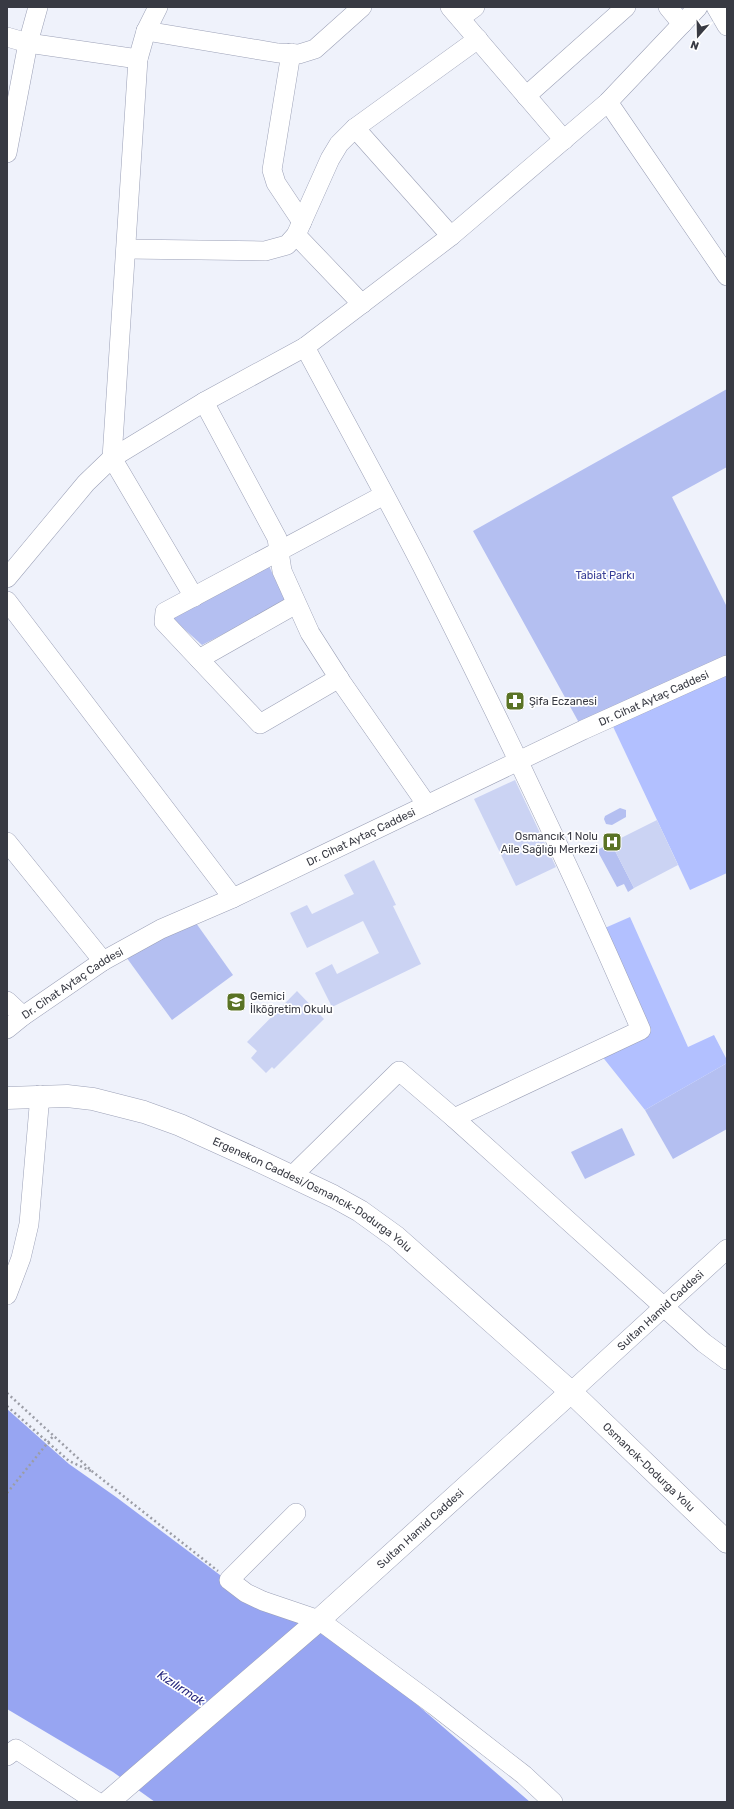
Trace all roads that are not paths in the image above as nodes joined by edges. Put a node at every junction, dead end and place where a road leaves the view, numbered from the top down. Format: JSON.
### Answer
{"nodes":[{"id":1,"x":38,"y":7,"type":"edge"},
{"id":2,"x":158,"y":7,"type":"edge"},
{"id":3,"x":362,"y":7,"type":"edge"},
{"id":4,"x":626,"y":7,"type":"edge"},
{"id":5,"x":668,"y":7,"type":"edge"},
{"id":6,"x":698,"y":7,"type":"edge"},
{"id":7,"x":716,"y":7,"type":"edge"},
{"id":8,"x":462,"y":11,"type":"edge"},
{"id":9,"x":682,"y":24,"type":"junction"},
{"id":10,"x":727,"y":26,"type":"edge"},
{"id":11,"x":146,"y":32,"type":"junction"},
{"id":12,"x":7,"y":37,"type":"edge"},
{"id":13,"x":478,"y":39,"type":"junction"},
{"id":14,"x":28,"y":43,"type":"junction"},
{"id":15,"x":291,"y":53,"type":"junction"},
{"id":16,"x":138,"y":60,"type":"junction"},
{"id":17,"x":526,"y":96,"type":"junction"},
{"id":18,"x":608,"y":102,"type":"junction"},
{"id":19,"x":355,"y":128,"type":"junction"},
{"id":20,"x":564,"y":140,"type":"junction"},
{"id":21,"x":7,"y":153,"type":"edge"},
{"id":22,"x":299,"y":229,"type":"junction"},
{"id":23,"x":451,"y":236,"type":"junction"},
{"id":24,"x":126,"y":249,"type":"junction"},
{"id":25,"x":727,"y":276,"type":"edge"},
{"id":26,"x":362,"y":304,"type":"junction"},
{"id":27,"x":305,"y":347,"type":"junction"},
{"id":28,"x":204,"y":402,"type":"junction"},
{"id":29,"x":112,"y":458,"type":"junction"},
{"id":30,"x":384,"y":495,"type":"junction"},
{"id":31,"x":279,"y":552,"type":"junction"},
{"id":32,"x":7,"y":578,"type":"edge"},
{"id":33,"x":194,"y":597,"type":"junction"},
{"id":34,"x":7,"y":601,"type":"edge"},
{"id":35,"x":296,"y":604,"type":"junction"},
{"id":36,"x":199,"y":659,"type":"junction"},
{"id":37,"x":727,"y":665,"type":"edge"},
{"id":38,"x":339,"y":678,"type":"junction"},
{"id":39,"x":519,"y":762,"type":"junction"},
{"id":40,"x":427,"y":805,"type":"junction"},
{"id":41,"x":7,"y":842,"type":"edge"},
{"id":42,"x":233,"y":898,"type":"junction"},
{"id":43,"x":103,"y":961,"type":"junction"},
{"id":44,"x":7,"y":1001,"type":"edge"},
{"id":45,"x":23,"y":1016,"type":"junction"},
{"id":46,"x":7,"y":1029,"type":"edge"},
{"id":47,"x":40,"y":1095,"type":"junction"},
{"id":48,"x":7,"y":1098,"type":"edge"},
{"id":49,"x":454,"y":1118,"type":"junction"},
{"id":50,"x":292,"y":1176,"type":"junction"},
{"id":51,"x":727,"y":1249,"type":"edge"},
{"id":52,"x":7,"y":1295,"type":"edge"},
{"id":53,"x":664,"y":1307,"type":"junction"},
{"id":54,"x":727,"y":1360,"type":"edge"},
{"id":55,"x":571,"y":1392,"type":"junction"},
{"id":56,"x":296,"y":1513,"type":"dead end"},
{"id":57,"x":727,"y":1542,"type":"edge"},
{"id":58,"x":319,"y":1620,"type":"junction"},
{"id":59,"x":7,"y":1756,"type":"edge"},
{"id":60,"x":96,"y":1802,"type":"edge"},
{"id":61,"x":108,"y":1802,"type":"edge"},
{"id":62,"x":553,"y":1802,"type":"edge"}],
"edges":[{"from":1,"to":14,"type":"street"},
{"from":2,"to":11,"type":"street"},
{"from":3,"to":15,"type":"street"},
{"from":4,"to":17,"type":"street"},
{"from":5,"to":9,"type":"street"},
{"from":6,"to":9,"type":"street"},
{"from":7,"to":10,"type":"street"},
{"from":8,"to":13,"type":"street"},
{"from":9,"to":18,"type":"street"},
{"from":11,"to":15,"type":"street"},
{"from":11,"to":16,"type":"street"},
{"from":12,"to":14,"type":"street"},
{"from":13,"to":17,"type":"street"},
{"from":13,"to":19,"type":"street"},
{"from":14,"to":16,"type":"street"},
{"from":14,"to":21,"type":"street"},
{"from":15,"to":22,"type":"street"},
{"from":16,"to":24,"type":"street"},
{"from":17,"to":20,"type":"street"},
{"from":18,"to":20,"type":"street"},
{"from":18,"to":25,"type":"street"},
{"from":19,"to":22,"type":"street"},
{"from":19,"to":23,"type":"street"},
{"from":20,"to":23,"type":"street"},
{"from":22,"to":24,"type":"street"},
{"from":22,"to":26,"type":"street"},
{"from":23,"to":26,"type":"street"},
{"from":24,"to":29,"type":"street"},
{"from":26,"to":27,"type":"street"},
{"from":27,"to":28,"type":"street"},
{"from":27,"to":30,"type":"street"},
{"from":28,"to":29,"type":"street"},
{"from":28,"to":31,"type":"street"},
{"from":29,"to":32,"type":"street"},
{"from":29,"to":33,"type":"street"},
{"from":30,"to":31,"type":"street"},
{"from":30,"to":39,"type":"street"},
{"from":31,"to":33,"type":"street"},
{"from":31,"to":35,"type":"street"},
{"from":33,"to":36,"type":"street"},
{"from":34,"to":42,"type":"street"},
{"from":35,"to":36,"type":"street"},
{"from":35,"to":38,"type":"street"},
{"from":36,"to":38,"type":"street"},
{"from":37,"to":39,"type":"street","name":"Dr. Cihat Aytaç Caddesi"},
{"from":38,"to":40,"type":"street"},
{"from":39,"to":40,"type":"street","name":"Dr. Cihat Aytaç Caddesi"},
{"from":39,"to":49,"type":"street"},
{"from":40,"to":42,"type":"street","name":"Dr. Cihat Aytaç Caddesi"},
{"from":41,"to":43,"type":"street"},
{"from":42,"to":43,"type":"street","name":"Dr. Cihat Aytaç Caddesi"},
{"from":43,"to":45,"type":"street","name":"Dr. Cihat Aytaç Caddesi"},
{"from":44,"to":45,"type":"street"},
{"from":45,"to":46,"type":"street","name":"Dr. Cihat Aytaç Caddesi"},
{"from":47,"to":48,"type":"main road","name":"Ergenekon Caddesi/Osmancık-Dodurga Yolu"},
{"from":47,"to":50,"type":"main road","name":"Ergenekon Caddesi/Osmancık-Dodurga Yolu"},
{"from":47,"to":52,"type":"street"},
{"from":49,"to":50,"type":"street"},
{"from":49,"to":53,"type":"street"},
{"from":50,"to":55,"type":"main road","name":"Ergenekon Caddesi/Osmancık-Dodurga Yolu"},
{"from":51,"to":53,"type":"street","name":"Sultan Hamid Caddesi"},
{"from":53,"to":54,"type":"street"},
{"from":53,"to":55,"type":"street","name":"Sultan Hamid Caddesi"},
{"from":55,"to":57,"type":"main road","name":"Osmancık-Dodurga Yolu"},
{"from":55,"to":58,"type":"main road","name":"Sultan Hamid Caddesi"},
{"from":56,"to":58,"type":"street"},
{"from":58,"to":61,"type":"main road","name":"Sultan Hamid Caddesi"},
{"from":58,"to":62,"type":"street"},
{"from":59,"to":60,"type":"street"}]}
